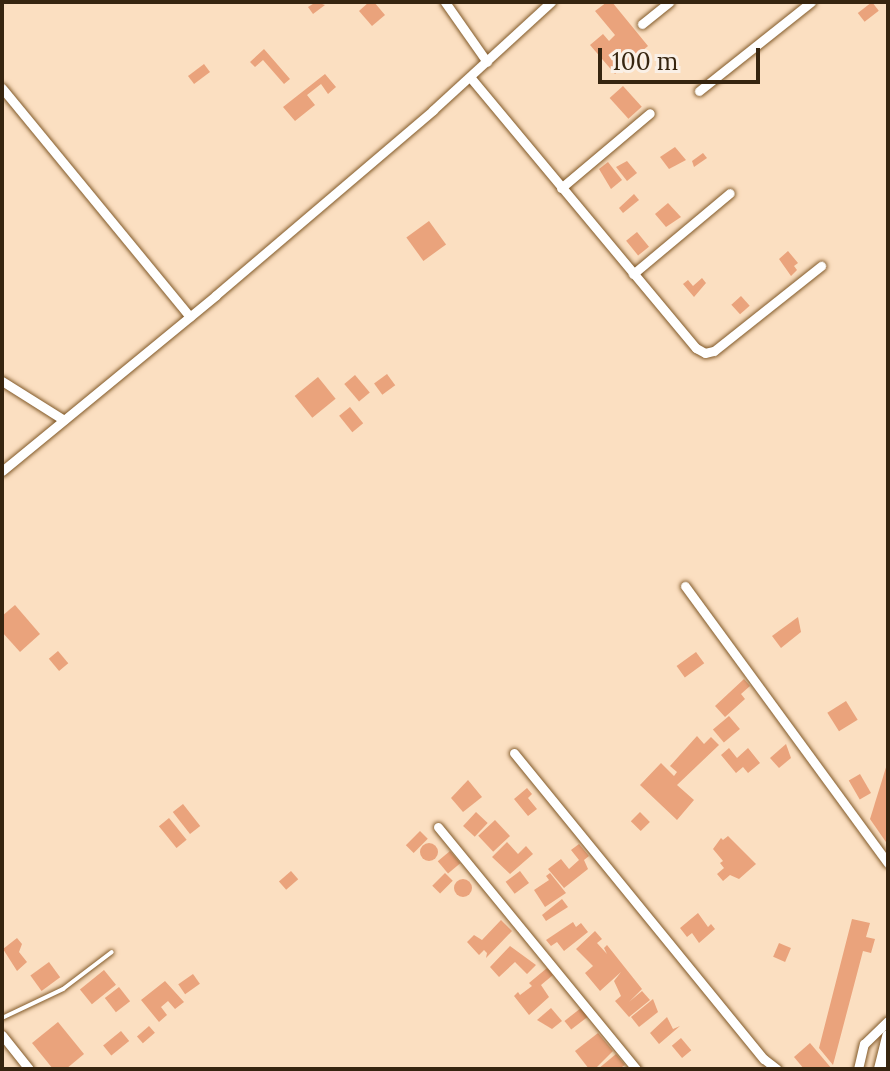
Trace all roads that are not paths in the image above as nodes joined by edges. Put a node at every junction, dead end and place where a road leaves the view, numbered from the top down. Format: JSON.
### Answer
{"nodes":[{"id":1,"x":445,"y":2,"type":"edge"},
{"id":2,"x":551,"y":2,"type":"edge"},
{"id":3,"x":669,"y":2,"type":"edge"},
{"id":4,"x":811,"y":2,"type":"edge"},
{"id":5,"x":642,"y":24,"type":"dead end"},
{"id":6,"x":487,"y":62,"type":"junction"},
{"id":7,"x":470,"y":77,"type":"junction"},
{"id":8,"x":2,"y":88,"type":"edge"},
{"id":9,"x":699,"y":91,"type":"dead end"},
{"id":10,"x":650,"y":113,"type":"dead end"},
{"id":11,"x":561,"y":188,"type":"junction"},
{"id":12,"x":730,"y":193,"type":"dead end"},
{"id":13,"x":821,"y":266,"type":"dead end"},
{"id":14,"x":633,"y":274,"type":"junction"},
{"id":15,"x":190,"y":317,"type":"junction"},
{"id":16,"x":2,"y":381,"type":"edge"},
{"id":17,"x":64,"y":420,"type":"junction"},
{"id":18,"x":2,"y":471,"type":"edge"},
{"id":19,"x":685,"y":586,"type":"dead end"},
{"id":20,"x":514,"y":753,"type":"dead end"},
{"id":21,"x":438,"y":827,"type":"dead end"},
{"id":22,"x":888,"y":863,"type":"edge"},
{"id":23,"x":112,"y":952,"type":"dead end"},
{"id":24,"x":2,"y":1018,"type":"edge"},
{"id":25,"x":888,"y":1021,"type":"edge"},
{"id":26,"x":2,"y":1035,"type":"edge"},
{"id":27,"x":888,"y":1036,"type":"edge"},
{"id":28,"x":29,"y":1069,"type":"edge"},
{"id":29,"x":636,"y":1069,"type":"edge"},
{"id":30,"x":777,"y":1069,"type":"edge"},
{"id":31,"x":858,"y":1069,"type":"edge"},
{"id":32,"x":880,"y":1069,"type":"edge"}],
"edges":[{"from":1,"to":6,"type":"street"},
{"from":2,"to":6,"type":"street"},
{"from":3,"to":5,"type":"street"},
{"from":4,"to":9,"type":"street"},
{"from":6,"to":7,"type":"street"},
{"from":7,"to":11,"type":"street"},
{"from":7,"to":15,"type":"street"},
{"from":8,"to":15,"type":"street"},
{"from":10,"to":11,"type":"street"},
{"from":11,"to":14,"type":"street"},
{"from":12,"to":14,"type":"street"},
{"from":13,"to":14,"type":"street"},
{"from":15,"to":17,"type":"street"},
{"from":16,"to":17,"type":"street"},
{"from":17,"to":18,"type":"street"},
{"from":19,"to":22,"type":"street"},
{"from":20,"to":30,"type":"street"},
{"from":21,"to":29,"type":"street"},
{"from":23,"to":24,"type":"lane"},
{"from":25,"to":31,"type":"street"},
{"from":26,"to":28,"type":"street"},
{"from":27,"to":32,"type":"main road"}]}
